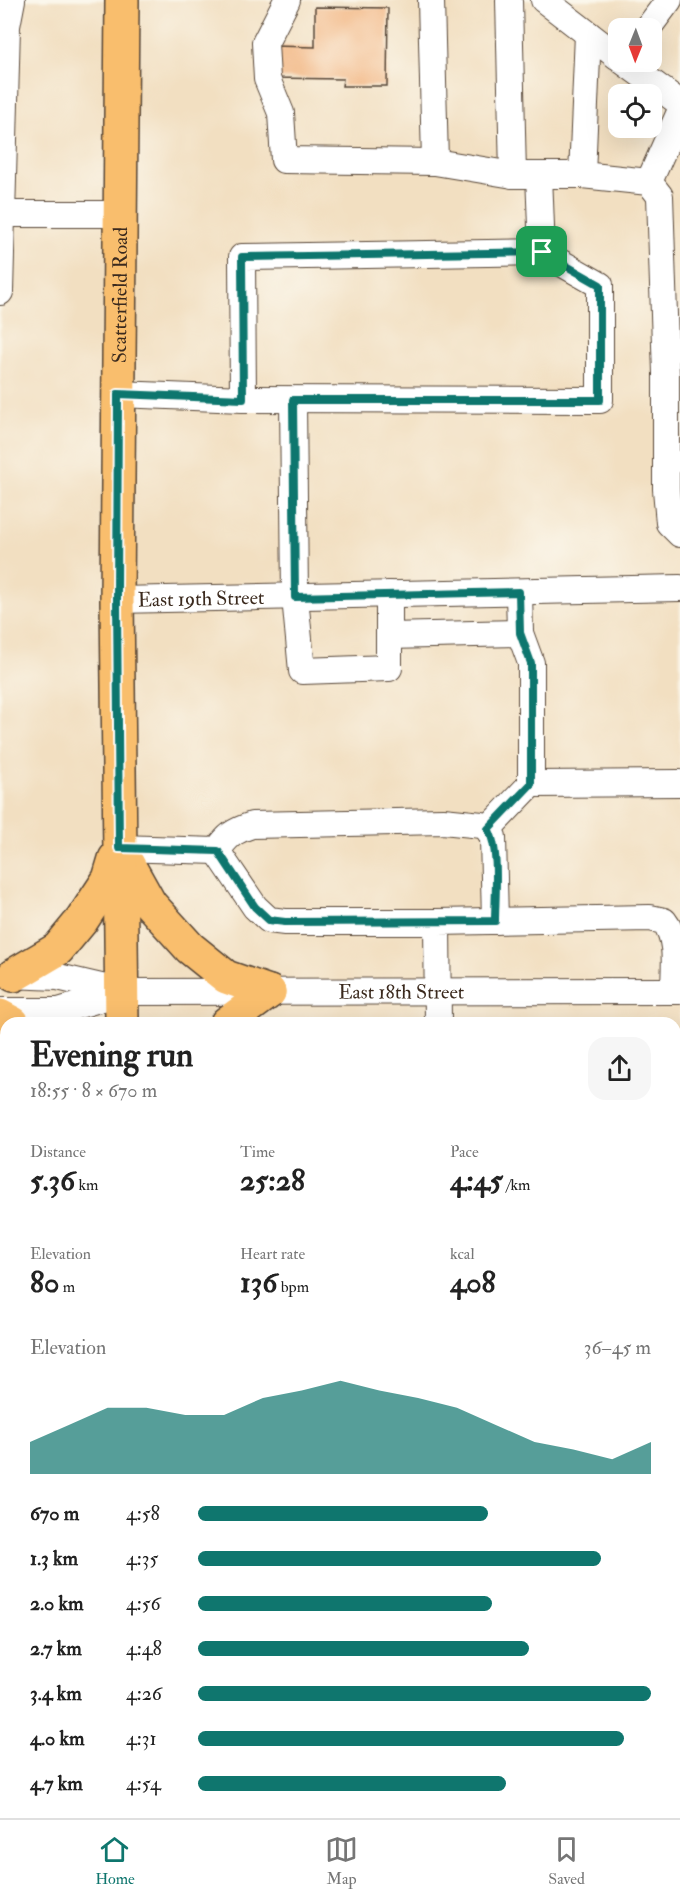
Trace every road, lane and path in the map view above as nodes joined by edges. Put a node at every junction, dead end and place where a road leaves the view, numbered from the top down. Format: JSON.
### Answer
{"nodes":[{"id":1,"x":12,"y":0,"type":"edge"},
{"id":2,"x":122,"y":0,"type":"edge"},
{"id":3,"x":287,"y":0,"type":"edge"},
{"id":4,"x":431,"y":0,"type":"edge"},
{"id":5,"x":509,"y":0,"type":"edge"},
{"id":6,"x":544,"y":0,"type":"edge"},
{"id":7,"x":669,"y":0,"type":"edge"},
{"id":8,"x":572,"y":8,"type":"edge"},
{"id":9,"x":656,"y":18,"type":"edge"},
{"id":10,"x":588,"y":34,"type":"junction"},
{"id":11,"x":608,"y":49,"type":"edge"},
{"id":12,"x":3,"y":59,"type":"edge"},
{"id":13,"x":638,"y":72,"type":"edge"},
{"id":14,"x":680,"y":103,"type":"edge"},
{"id":15,"x":680,"y":112,"type":"edge"},
{"id":16,"x":2,"y":161,"type":"edge"},
{"id":17,"x":435,"y":162,"type":"junction"},
{"id":18,"x":513,"y":175,"type":"junction"},
{"id":19,"x":539,"y":175,"type":"junction"},
{"id":20,"x":582,"y":175,"type":"junction"},
{"id":21,"x":649,"y":182,"type":"junction"},
{"id":22,"x":1,"y":214,"type":"edge"},
{"id":23,"x":120,"y":214,"type":"junction"},
{"id":24,"x":680,"y":229,"type":"edge"},
{"id":25,"x":662,"y":250,"type":"junction"},
{"id":26,"x":542,"y":252,"type":"junction"},
{"id":27,"x":0,"y":292,"type":"edge"},
{"id":28,"x":673,"y":365,"type":"edge"},
{"id":29,"x":118,"y":394,"type":"junction"},
{"id":30,"x":243,"y":399,"type":"junction"},
{"id":31,"x":293,"y":400,"type":"junction"},
{"id":32,"x":673,"y":480,"type":"edge"},
{"id":33,"x":680,"y":534,"type":"edge"},
{"id":34,"x":680,"y":588,"type":"edge"},
{"id":35,"x":519,"y":592,"type":"junction"},
{"id":36,"x":389,"y":594,"type":"junction"},
{"id":37,"x":295,"y":597,"type":"junction"},
{"id":38,"x":117,"y":600,"type":"junction"},
{"id":39,"x":520,"y":633,"type":"junction"},
{"id":40,"x":389,"y":636,"type":"junction"},
{"id":41,"x":680,"y":783,"type":"edge"},
{"id":42,"x":531,"y":784,"type":"junction"},
{"id":43,"x":478,"y":826,"type":"junction"},
{"id":44,"x":119,"y":848,"type":"junction"},
{"id":45,"x":218,"y":851,"type":"junction"},
{"id":46,"x":495,"y":921,"type":"junction"},
{"id":47,"x":437,"y":922,"type":"junction"},
{"id":48,"x":7,"y":975,"type":"edge"},
{"id":49,"x":438,"y":991,"type":"junction"},
{"id":50,"x":677,"y":991,"type":"edge"},
{"id":51,"x":269,"y":992,"type":"junction"},
{"id":52,"x":122,"y":1007,"type":"edge"},
{"id":53,"x":0,"y":1011,"type":"edge"},
{"id":54,"x":235,"y":1017,"type":"edge"},
{"id":55,"x":438,"y":1017,"type":"edge"}],
"edges":[{"from":1,"to":12,"type":"street"},
{"from":2,"to":23,"type":"main road","name":"Scatterfield Road"},
{"from":3,"to":17,"type":"street"},
{"from":4,"to":17,"type":"street"},
{"from":5,"to":18,"type":"street"},
{"from":6,"to":8,"type":"street"},
{"from":7,"to":9,"type":"street"},
{"from":8,"to":10,"type":"street"},
{"from":10,"to":11,"type":"street"},
{"from":10,"to":20,"type":"street"},
{"from":12,"to":16,"type":"street"},
{"from":13,"to":14,"type":"street"},
{"from":15,"to":21,"type":"street"},
{"from":16,"to":22,"type":"street"},
{"from":17,"to":18,"type":"street"},
{"from":18,"to":19,"type":"street"},
{"from":19,"to":20,"type":"street"},
{"from":19,"to":26,"type":"street"},
{"from":20,"to":21,"type":"street"},
{"from":21,"to":25,"type":"street"},
{"from":22,"to":23,"type":"street"},
{"from":22,"to":27,"type":"street"},
{"from":23,"to":29,"type":"main road","name":"Scatterfield Road"},
{"from":24,"to":25,"type":"street"},
{"from":25,"to":28,"type":"street"},
{"from":26,"to":30,"type":"street"},
{"from":26,"to":31,"type":"street"},
{"from":28,"to":32,"type":"street"},
{"from":29,"to":30,"type":"street"},
{"from":29,"to":38,"type":"main road","name":"Scatterfield Road"},
{"from":30,"to":31,"type":"street"},
{"from":31,"to":37,"type":"street"},
{"from":32,"to":33,"type":"street"},
{"from":34,"to":35,"type":"street","name":"East 19th Street"},
{"from":35,"to":36,"type":"street","name":"East 19th Street"},
{"from":35,"to":39,"type":"street"},
{"from":36,"to":37,"type":"street","name":"East 19th Street"},
{"from":36,"to":40,"type":"street"},
{"from":37,"to":38,"type":"street","name":"East 19th Street"},
{"from":37,"to":40,"type":"street"},
{"from":38,"to":44,"type":"main road","name":"Scatterfield Road"},
{"from":39,"to":40,"type":"street"},
{"from":39,"to":42,"type":"street"},
{"from":41,"to":42,"type":"street"},
{"from":42,"to":43,"type":"street"},
{"from":43,"to":45,"type":"street"},
{"from":43,"to":46,"type":"street"},
{"from":44,"to":45,"type":"street"},
{"from":44,"to":48,"type":"main road"},
{"from":44,"to":51,"type":"main road"},
{"from":44,"to":52,"type":"main road","name":"Scatterfield Road"},
{"from":45,"to":47,"type":"street"},
{"from":46,"to":47,"type":"street"},
{"from":46,"to":50,"type":"street"},
{"from":47,"to":49,"type":"street"},
{"from":48,"to":52,"type":"street"},
{"from":49,"to":50,"type":"street","name":"East 18th Street"},
{"from":49,"to":51,"type":"street","name":"East 18th Street"},
{"from":49,"to":55,"type":"street"},
{"from":51,"to":52,"type":"street","name":"East 18th Street"},
{"from":51,"to":54,"type":"main road"},
{"from":52,"to":53,"type":"street"}]}
